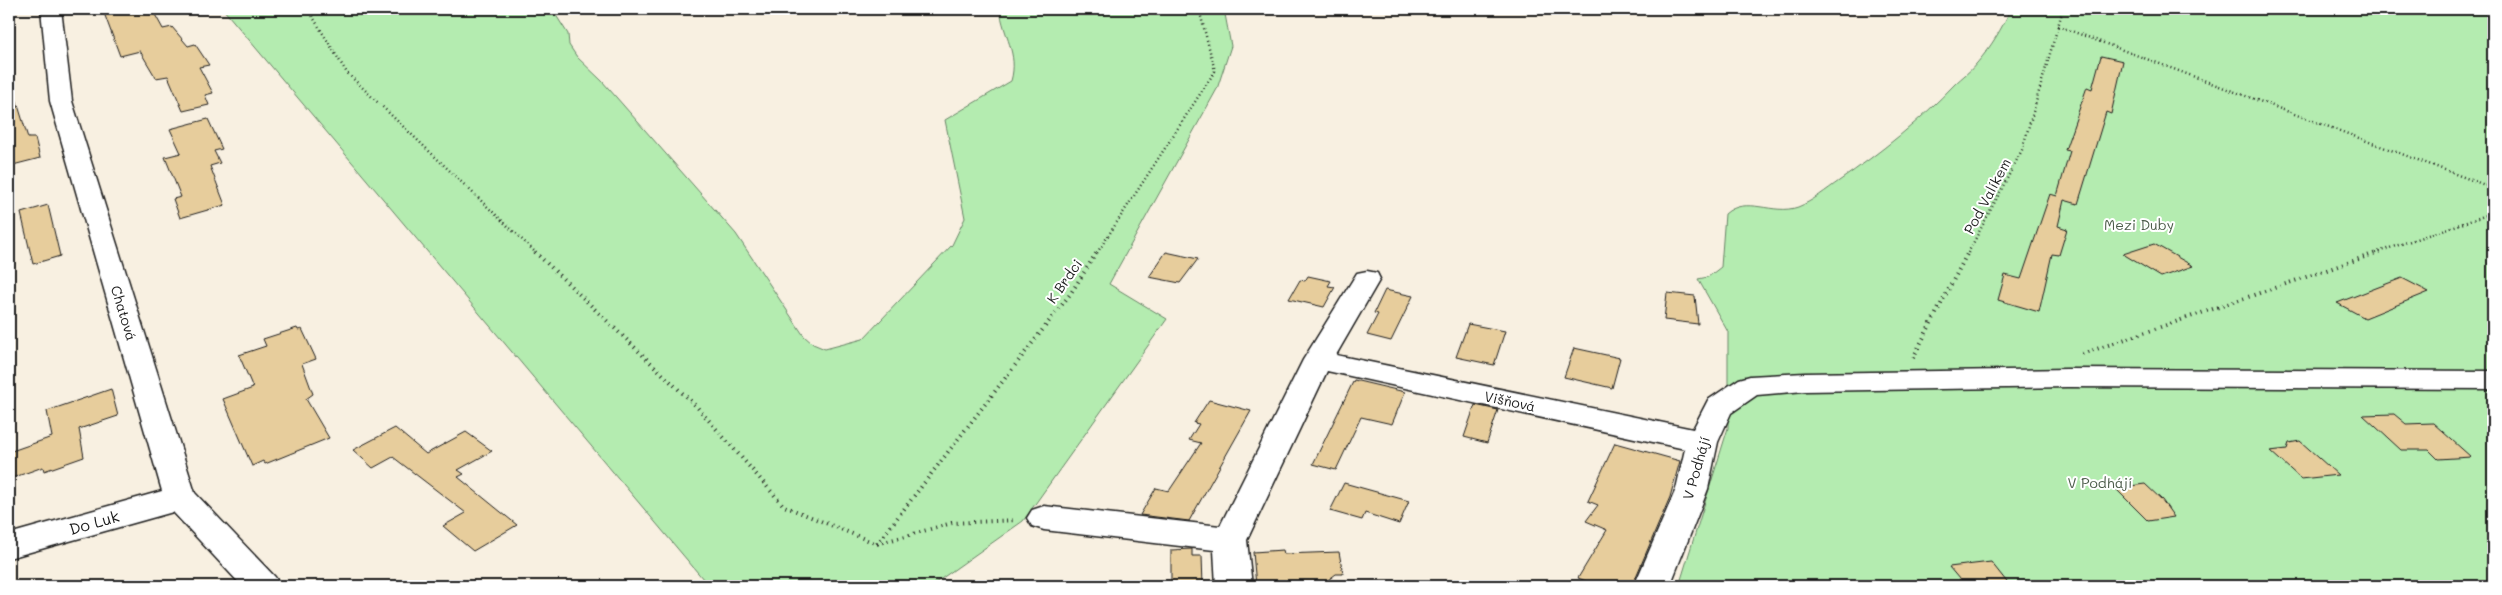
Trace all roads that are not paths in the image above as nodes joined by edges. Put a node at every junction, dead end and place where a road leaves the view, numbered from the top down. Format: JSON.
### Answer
{"nodes":[{"id":1,"x":51,"y":9,"type":"edge"},
{"id":2,"x":1368,"y":279,"type":"dead end"},
{"id":3,"x":1318,"y":360,"type":"junction"},
{"id":4,"x":2493,"y":380,"type":"edge"},
{"id":5,"x":1702,"y":442,"type":"junction"},
{"id":6,"x":180,"y":498,"type":"junction"},
{"id":7,"x":1044,"y":518,"type":"road end"},
{"id":8,"x":1230,"y":540,"type":"junction"},
{"id":9,"x":9,"y":546,"type":"edge"},
{"id":10,"x":263,"y":586,"type":"edge"},
{"id":11,"x":1234,"y":586,"type":"edge"},
{"id":12,"x":1652,"y":586,"type":"edge"}],
"edges":[{"from":1,"to":6,"type":"street","name":"Chatová"},
{"from":2,"to":3,"type":"street"},
{"from":3,"to":5,"type":"street","name":"Višňová"},
{"from":3,"to":8,"type":"street"},
{"from":4,"to":5,"type":"street","name":"V Podhájí"},
{"from":5,"to":12,"type":"street","name":"V Podhájí"},
{"from":6,"to":9,"type":"street","name":"Do Luk"},
{"from":6,"to":10,"type":"street","name":"Chatová"},
{"from":7,"to":8,"type":"street"},
{"from":8,"to":11,"type":"street"}]}
